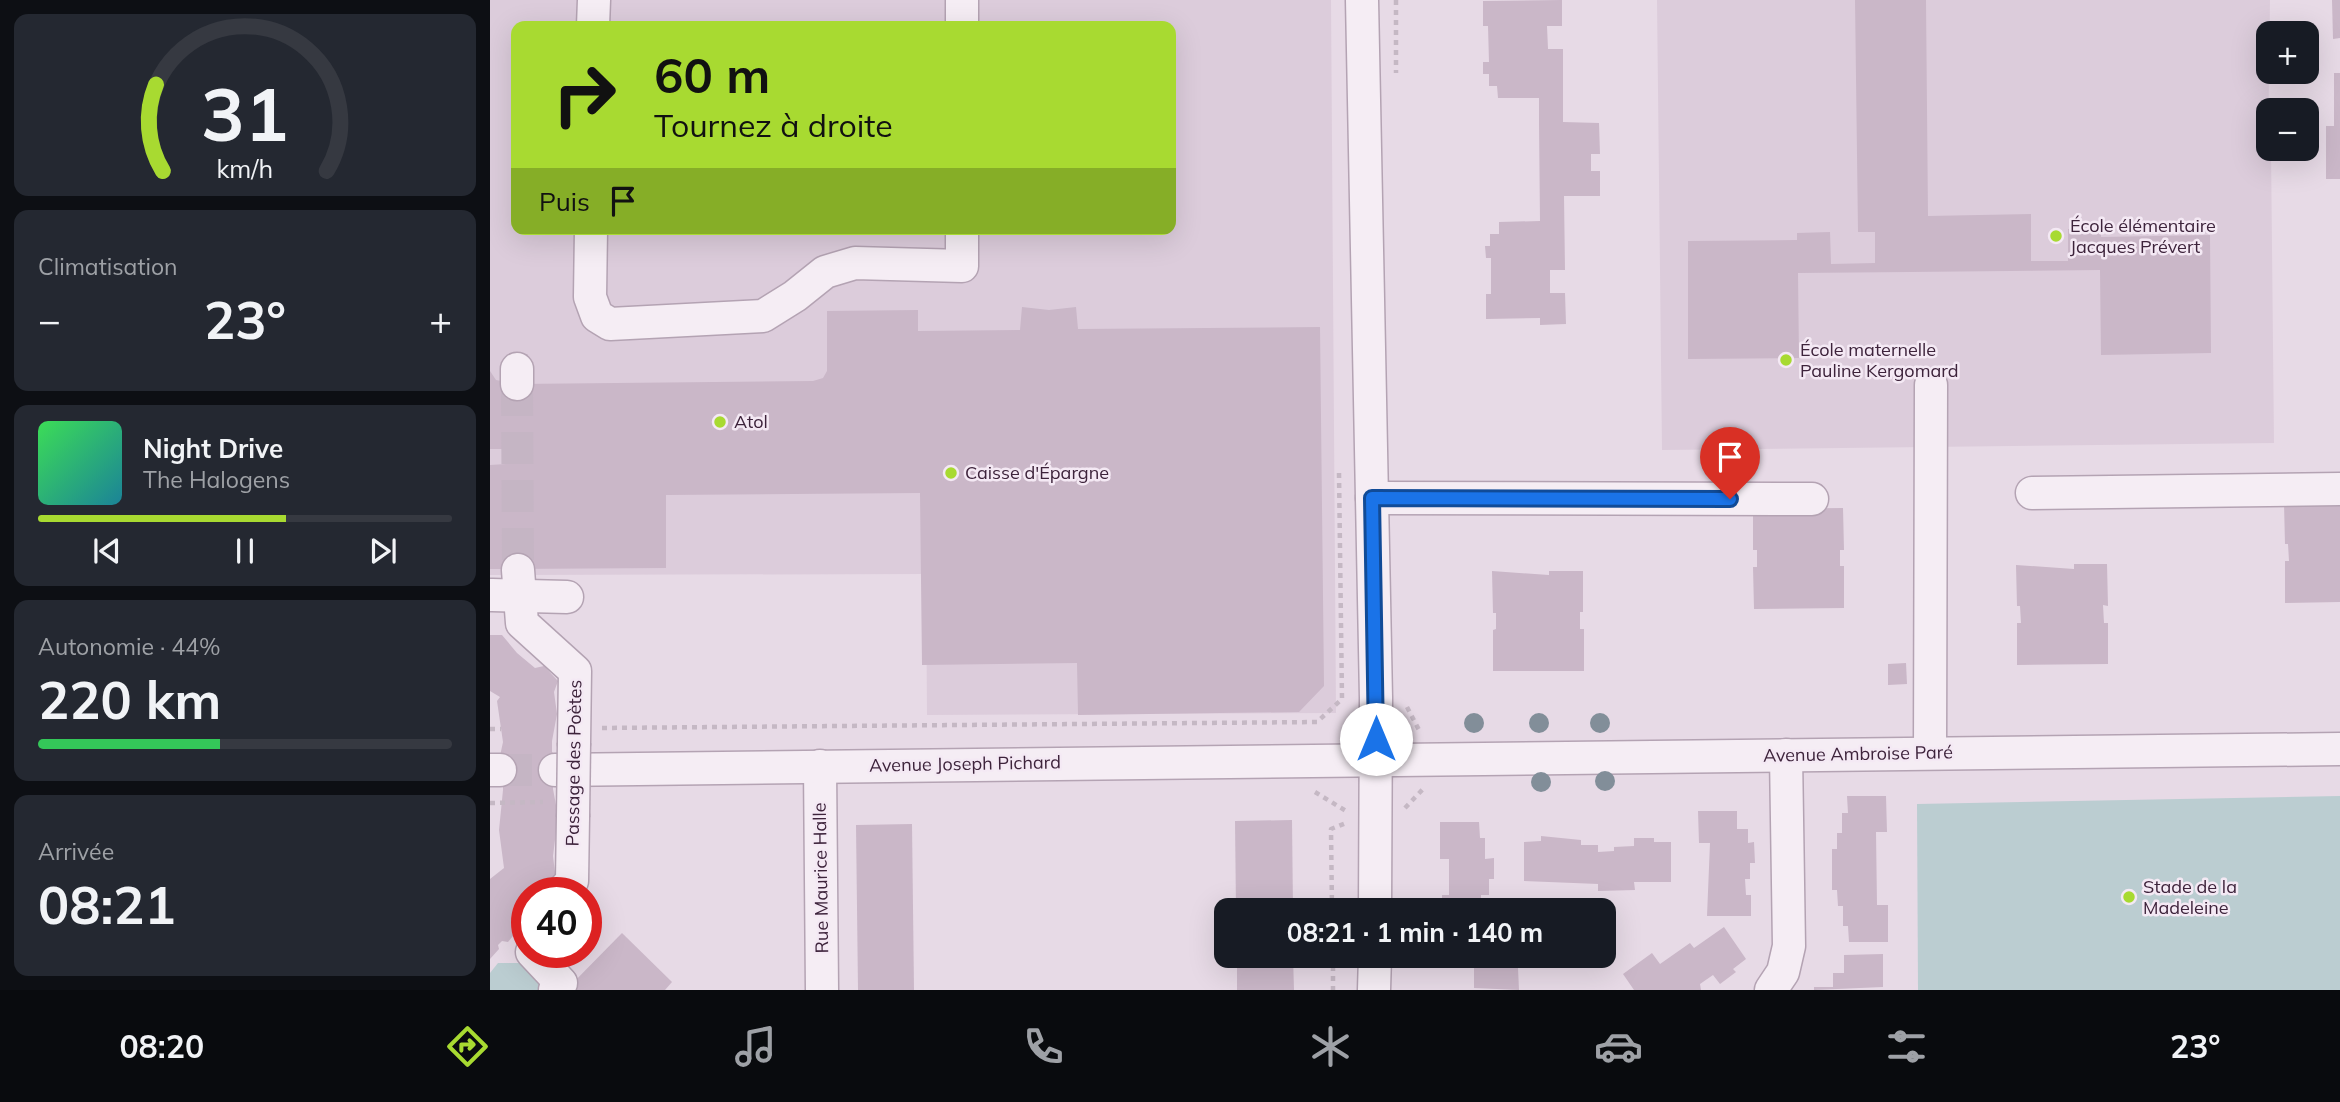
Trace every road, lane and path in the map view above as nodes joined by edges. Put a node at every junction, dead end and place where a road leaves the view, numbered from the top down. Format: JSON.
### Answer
{"nodes":[{"id":1,"x":594,"y":0,"type":"edge"},
{"id":2,"x":962,"y":0,"type":"edge"},
{"id":3,"x":1362,"y":0,"type":"edge"},
{"id":4,"x":593,"y":21,"type":"edge"},
{"id":5,"x":962,"y":21,"type":"edge"},
{"id":6,"x":591,"y":235,"type":"edge"},
{"id":7,"x":962,"y":235,"type":"edge"},
{"id":8,"x":1931,"y":385,"type":"dead end"},
{"id":9,"x":2340,"y":489,"type":"edge"},
{"id":10,"x":2032,"y":493,"type":"dead end"},
{"id":11,"x":1372,"y":498,"type":"junction"},
{"id":12,"x":1812,"y":499,"type":"dead end"},
{"id":13,"x":567,"y":597,"type":"dead end"},
{"id":14,"x":1403,"y":698,"type":"dead end"},
{"id":15,"x":1342,"y":699,"type":"dead end"},
{"id":16,"x":490,"y":729,"type":"edge"},
{"id":17,"x":501,"y":729,"type":"dead end"},
{"id":18,"x":574,"y":736,"type":"junction"},
{"id":19,"x":1423,"y":738,"type":"dead end"},
{"id":20,"x":2340,"y":749,"type":"edge"},
{"id":21,"x":1930,"y":753,"type":"junction"},
{"id":22,"x":1786,"y":755,"type":"junction"},
{"id":23,"x":1376,"y":760,"type":"junction"},
{"id":24,"x":820,"y":766,"type":"junction"},
{"id":25,"x":555,"y":770,"type":"tunnel mouth"},
{"id":26,"x":1424,"y":788,"type":"dead end"},
{"id":27,"x":1317,"y":792,"type":"dead end"},
{"id":28,"x":1396,"y":817,"type":"dead end"},
{"id":29,"x":572,"y":877,"type":"edge"},
{"id":30,"x":1332,"y":898,"type":"edge"},
{"id":31,"x":1375,"y":898,"type":"edge"},
{"id":32,"x":544,"y":968,"type":"edge"},
{"id":33,"x":1333,"y":968,"type":"edge"},
{"id":34,"x":1375,"y":968,"type":"edge"},
{"id":35,"x":558,"y":987,"type":"edge"},
{"id":36,"x":822,"y":990,"type":"edge"},
{"id":37,"x":1333,"y":990,"type":"edge"},
{"id":38,"x":1374,"y":990,"type":"edge"},
{"id":39,"x":1771,"y":990,"type":"edge"}],
"edges":[{"from":1,"to":4,"type":"street"},
{"from":2,"to":5,"type":"street"},
{"from":3,"to":11,"type":"street"},
{"from":6,"to":7,"type":"street"},
{"from":8,"to":21,"type":"street"},
{"from":9,"to":10,"type":"street"},
{"from":11,"to":12,"type":"street"},
{"from":11,"to":23,"type":"street"},
{"from":13,"to":18,"type":"street","name":"Passage des Poètes"},
{"from":14,"to":19,"type":"path"},
{"from":15,"to":18,"type":"path"},
{"from":16,"to":17,"type":"path"},
{"from":18,"to":29,"type":"street","name":"Passage des Poètes","bridge":true},
{"from":20,"to":21,"type":"street","name":"Avenue Ambroise Paré"},
{"from":21,"to":22,"type":"street","name":"Avenue Ambroise Paré"},
{"from":22,"to":23,"type":"street","name":"Avenue Ambroise Paré"},
{"from":22,"to":39,"type":"street"},
{"from":23,"to":24,"type":"street","name":"Avenue Joseph Pichard"},
{"from":23,"to":31,"type":"street"},
{"from":24,"to":25,"type":"street","name":"Avenue Joseph Pichard"},
{"from":24,"to":36,"type":"street","name":"Rue Maurice Halle"},
{"from":26,"to":28,"type":"path"},
{"from":27,"to":30,"type":"path"},
{"from":32,"to":35,"type":"street"},
{"from":33,"to":37,"type":"path"},
{"from":34,"to":38,"type":"street"}]}
